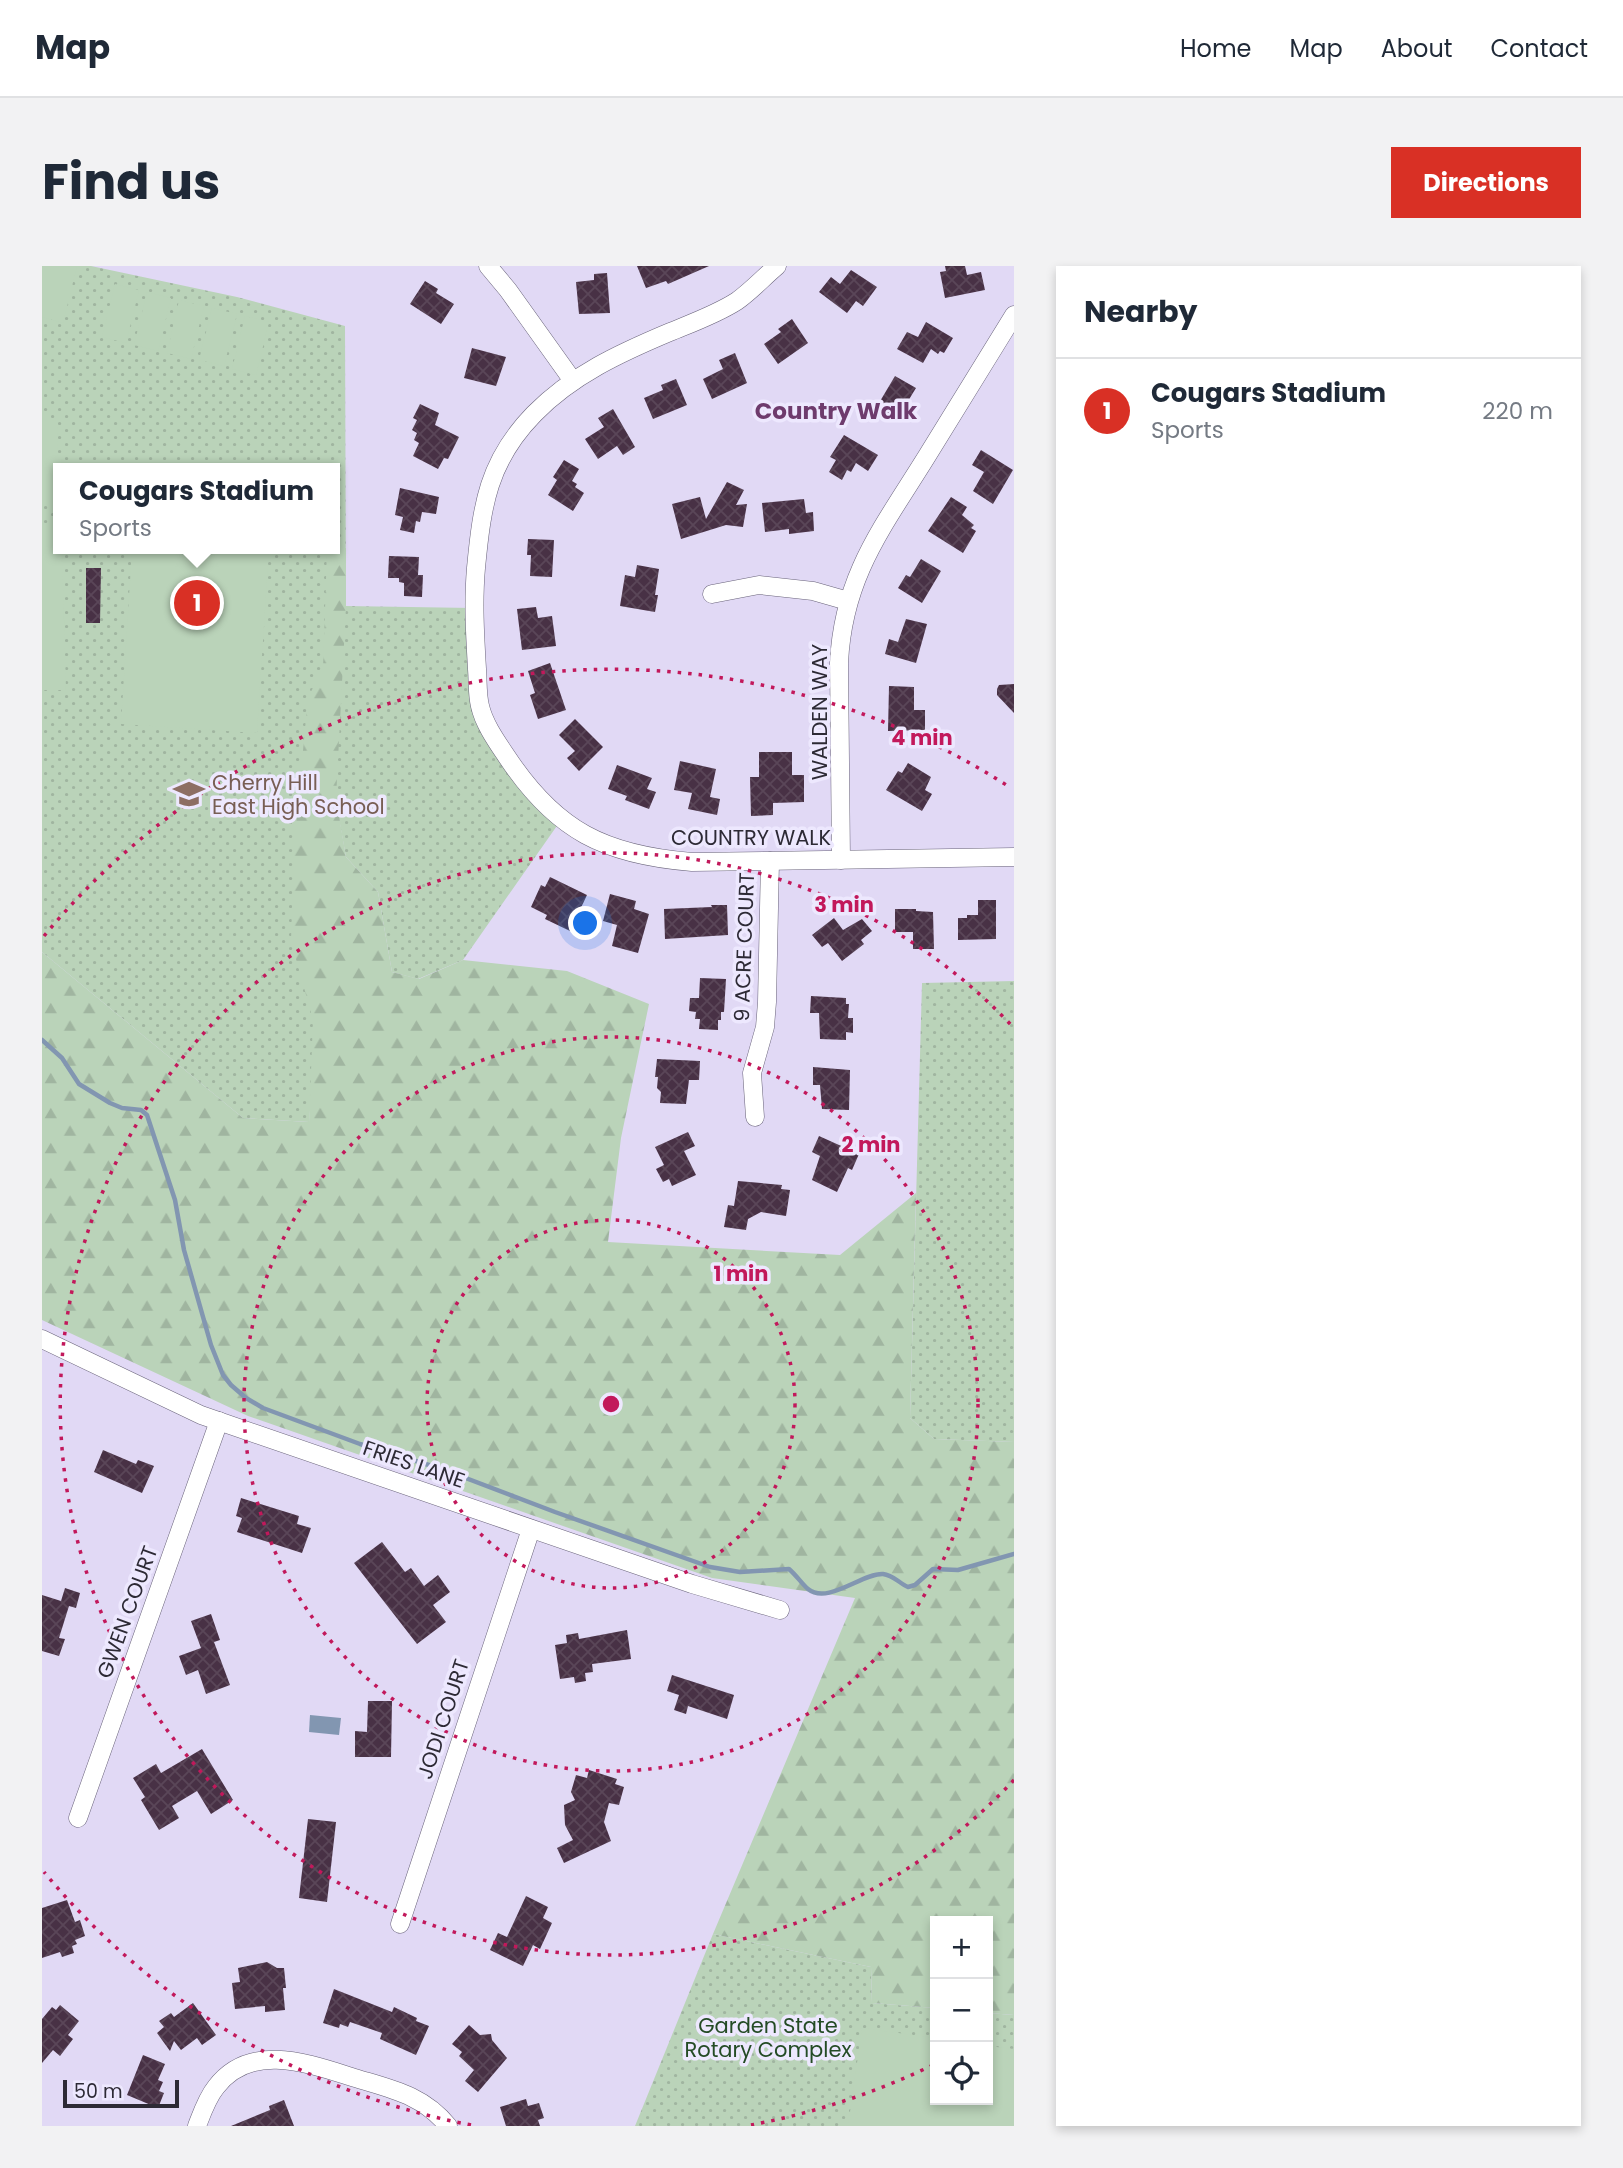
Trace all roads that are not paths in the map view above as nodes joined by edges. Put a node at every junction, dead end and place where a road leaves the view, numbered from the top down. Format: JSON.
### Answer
{"nodes":[{"id":1,"x":488,"y":266,"type":"edge"},
{"id":2,"x":777,"y":266,"type":"edge"},
{"id":3,"x":1014,"y":315,"type":"edge"},
{"id":4,"x":573,"y":381,"type":"junction"},
{"id":5,"x":712,"y":594,"type":"dead end"},
{"id":6,"x":848,"y":601,"type":"junction"},
{"id":7,"x":1014,"y":857,"type":"edge"},
{"id":8,"x":841,"y":860,"type":"junction"},
{"id":9,"x":770,"y":861,"type":"junction"},
{"id":10,"x":755,"y":1117,"type":"dead end"},
{"id":11,"x":42,"y":1339,"type":"edge"},
{"id":12,"x":219,"y":1421,"type":"junction"},
{"id":13,"x":531,"y":1529,"type":"junction"},
{"id":14,"x":780,"y":1610,"type":"dead end"},
{"id":15,"x":78,"y":1818,"type":"dead end"},
{"id":16,"x":400,"y":1924,"type":"dead end"},
{"id":17,"x":198,"y":2126,"type":"edge"},
{"id":18,"x":448,"y":2126,"type":"edge"}],
"edges":[{"from":1,"to":4,"type":"street"},
{"from":2,"to":4,"type":"street","name":"COUNTRY WALK"},
{"from":3,"to":6,"type":"street","name":"WALDEN WAY"},
{"from":4,"to":9,"type":"street","name":"COUNTRY WALK"},
{"from":5,"to":6,"type":"street"},
{"from":6,"to":8,"type":"street","name":"WALDEN WAY"},
{"from":7,"to":8,"type":"street","name":"COUNTRY WALK"},
{"from":8,"to":9,"type":"street","name":"COUNTRY WALK"},
{"from":9,"to":10,"type":"street","name":"9 ACRE COURT"},
{"from":11,"to":12,"type":"street","name":"FRIES LANE"},
{"from":12,"to":13,"type":"street","name":"FRIES LANE"},
{"from":12,"to":15,"type":"street","name":"GWEN COURT"},
{"from":13,"to":14,"type":"street","name":"FRIES LANE"},
{"from":13,"to":16,"type":"street","name":"JODI COURT"},
{"from":17,"to":18,"type":"street"}]}
